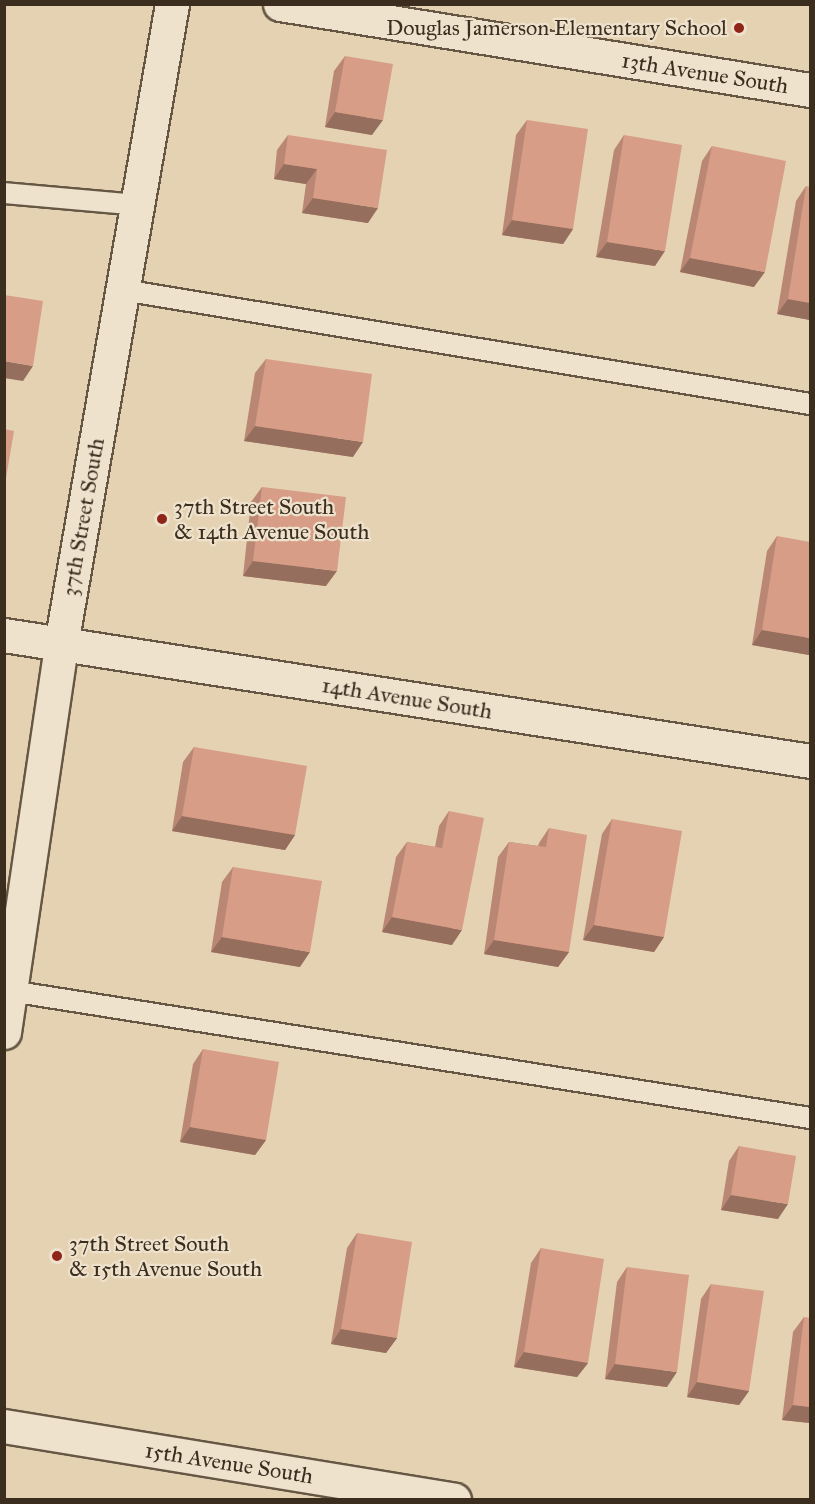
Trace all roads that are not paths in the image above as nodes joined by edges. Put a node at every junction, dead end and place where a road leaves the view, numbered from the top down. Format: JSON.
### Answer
{"nodes":[{"id":1,"x":172,"y":4,"type":"edge"},
{"id":2,"x":280,"y":4,"type":"edge"},
{"id":3,"x":810,"y":90,"type":"edge"},
{"id":4,"x":4,"y":193,"type":"edge"},
{"id":5,"x":138,"y":205,"type":"junction"},
{"id":6,"x":123,"y":290,"type":"junction"},
{"id":7,"x":810,"y":404,"type":"edge"},
{"id":8,"x":4,"y":634,"type":"edge"},
{"id":9,"x":61,"y":644,"type":"junction"},
{"id":10,"x":810,"y":760,"type":"edge"},
{"id":11,"x":8,"y":990,"type":"edge"},
{"id":12,"x":4,"y":1032,"type":"edge"},
{"id":13,"x":810,"y":1118,"type":"edge"},
{"id":14,"x":4,"y":1426,"type":"edge"},
{"id":15,"x":454,"y":1500,"type":"edge"}],
"edges":[{"from":1,"to":5,"type":"street","name":"37th Street South"},
{"from":2,"to":3,"type":"street","name":"13th Avenue South"},
{"from":4,"to":5,"type":"lane"},
{"from":5,"to":6,"type":"street","name":"37th Street South"},
{"from":6,"to":7,"type":"lane"},
{"from":6,"to":9,"type":"street","name":"37th Street South"},
{"from":8,"to":9,"type":"street","name":"14th Avenue South"},
{"from":9,"to":10,"type":"street","name":"14th Avenue South"},
{"from":9,"to":11,"type":"street","name":"37th Street South"},
{"from":11,"to":12,"type":"street","name":"37th Street South"},
{"from":11,"to":13,"type":"lane"},
{"from":14,"to":15,"type":"street","name":"15th Avenue South"}]}
